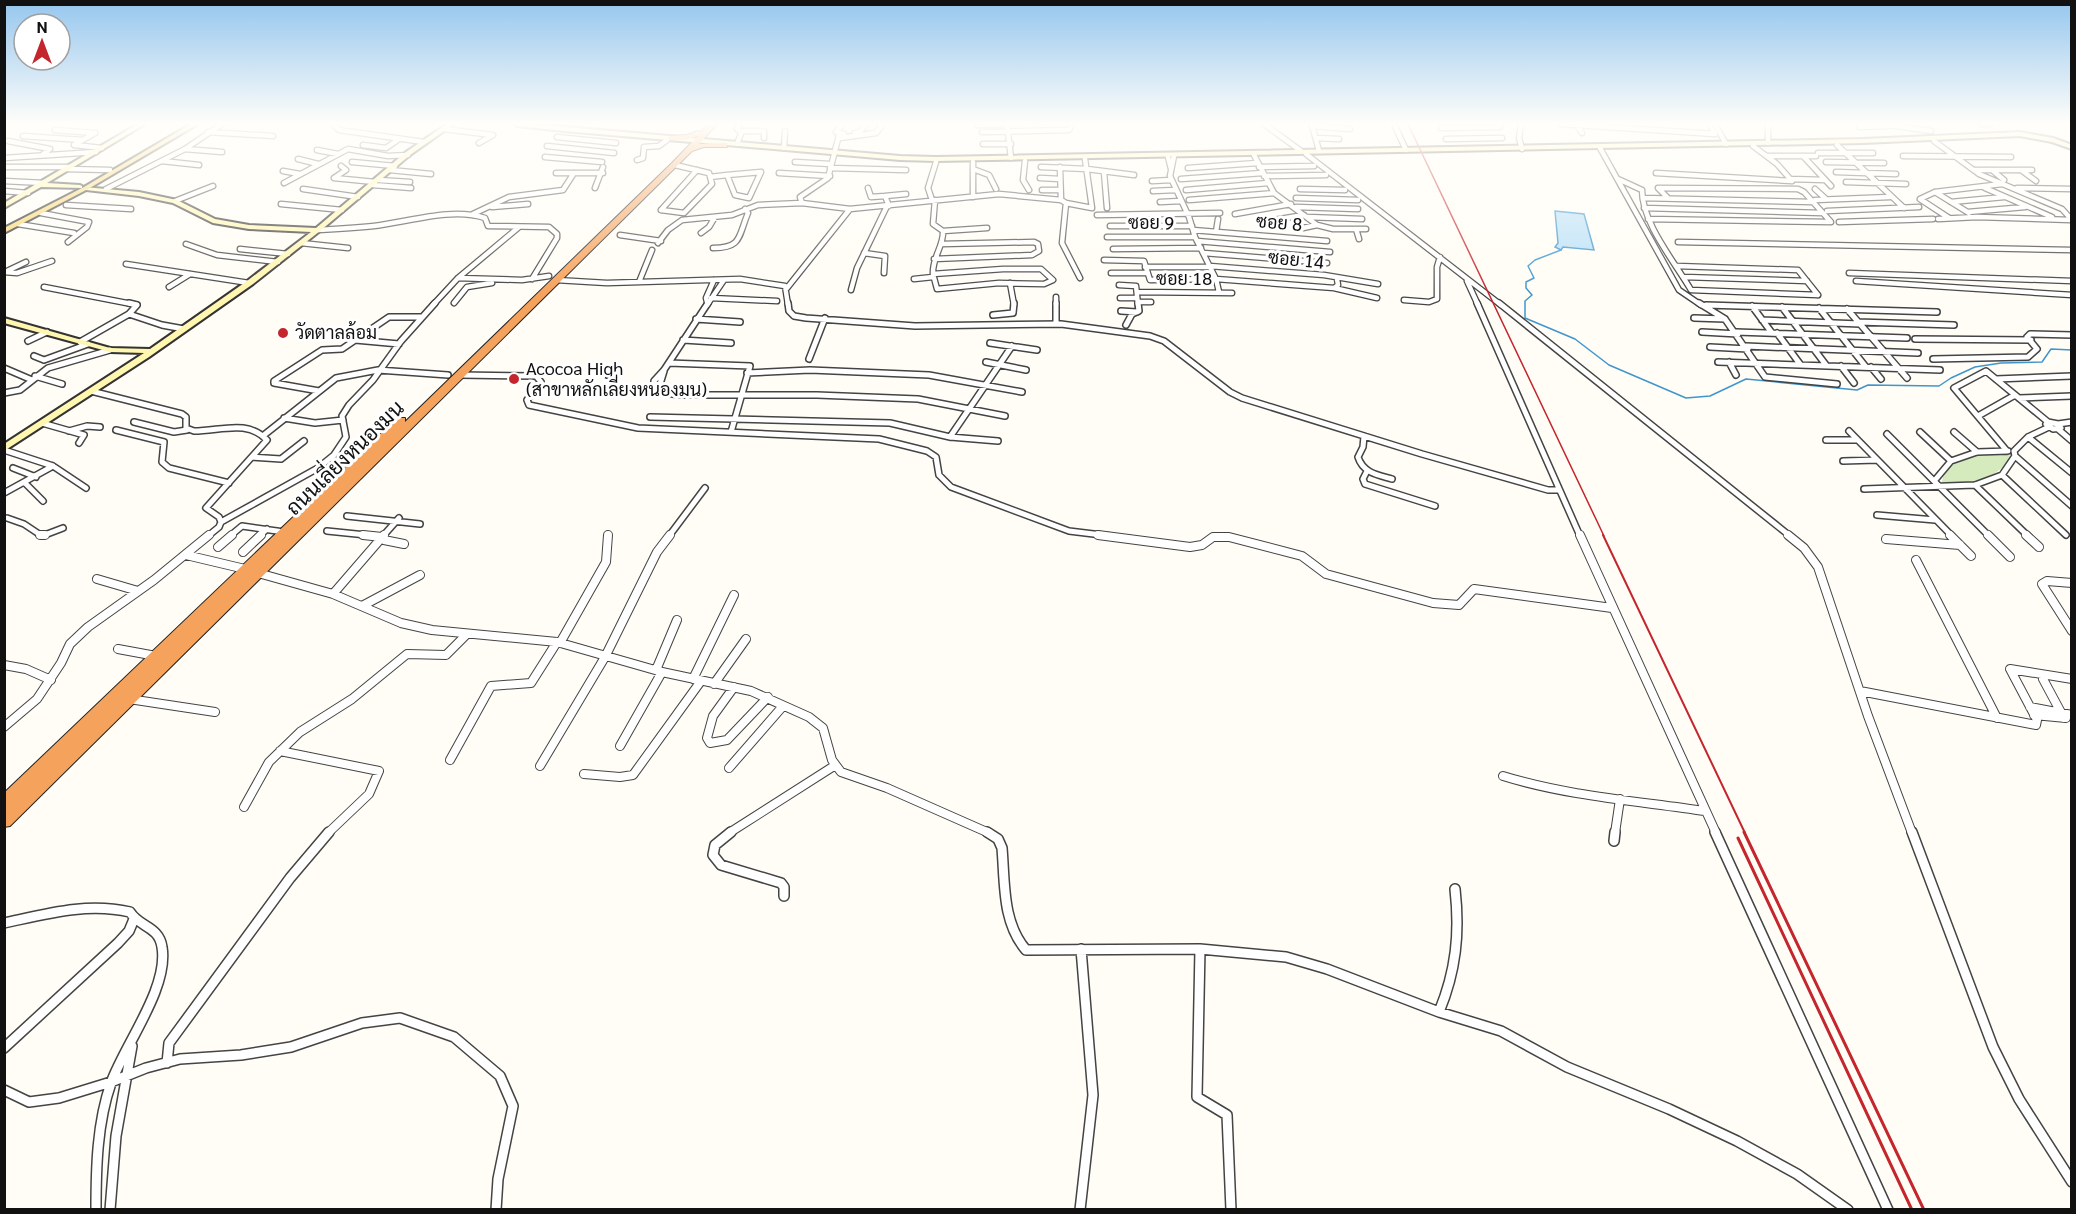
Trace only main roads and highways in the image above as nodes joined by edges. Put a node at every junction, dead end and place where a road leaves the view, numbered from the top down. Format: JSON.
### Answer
{"nodes":[{"id":1,"x":48,"y":181,"type":"edge"},
{"id":2,"x":94,"y":181,"type":"edge"},
{"id":3,"x":96,"y":181,"type":"edge"},
{"id":4,"x":377,"y":181,"type":"edge"},
{"id":5,"x":653,"y":181,"type":"edge"},
{"id":6,"x":657,"y":181,"type":"edge"},
{"id":7,"x":41,"y":185,"type":"junction"},
{"id":8,"x":83,"y":188,"type":"junction"},
{"id":9,"x":5,"y":205,"type":"edge"},
{"id":10,"x":35,"y":214,"type":"junction"},
{"id":11,"x":4,"y":226,"type":"edge"},
{"id":12,"x":318,"y":230,"type":"junction"},
{"id":13,"x":4,"y":231,"type":"edge"},
{"id":14,"x":594,"y":237,"type":"junction"},
{"id":15,"x":4,"y":320,"type":"edge"},
{"id":16,"x":150,"y":351,"type":"junction"},
{"id":17,"x":4,"y":449,"type":"edge"},
{"id":18,"x":342,"y":483,"type":"junction"},
{"id":19,"x":251,"y":571,"type":"junction"},
{"id":20,"x":4,"y":803,"type":"edge"},
{"id":21,"x":4,"y":821,"type":"edge"}],
"edges":[{"from":1,"to":7,"type":"main road"},
{"from":2,"to":8,"type":"main road"},
{"from":3,"to":8,"type":"main road"},
{"from":4,"to":12,"type":"main road"},
{"from":5,"to":14,"type":"highway","name":"ถนนเลี่ยงหนองมน"},
{"from":6,"to":14,"type":"highway","name":"ถนนเลี่ยงหนองมน"},
{"from":7,"to":8,"type":"main road"},
{"from":7,"to":9,"type":"main road"},
{"from":8,"to":10,"type":"main road"},
{"from":8,"to":10,"type":"main road"},
{"from":8,"to":12,"type":"main road"},
{"from":10,"to":11,"type":"main road"},
{"from":10,"to":13,"type":"main road"},
{"from":12,"to":16,"type":"main road"},
{"from":14,"to":18,"type":"highway","name":"ถนนเลี่ยงหนองมน"},
{"from":15,"to":16,"type":"main road"},
{"from":16,"to":17,"type":"main road"},
{"from":18,"to":19,"type":"highway","name":"ถนนเลี่ยงหนองมน"},
{"from":18,"to":19,"type":"highway","name":"ถนนเลี่ยงหนองมน"},
{"from":19,"to":20,"type":"highway","name":"ถนนเลี่ยงหนองมน"},
{"from":19,"to":21,"type":"highway","name":"ถนนเลี่ยงหนองมน"}]}
